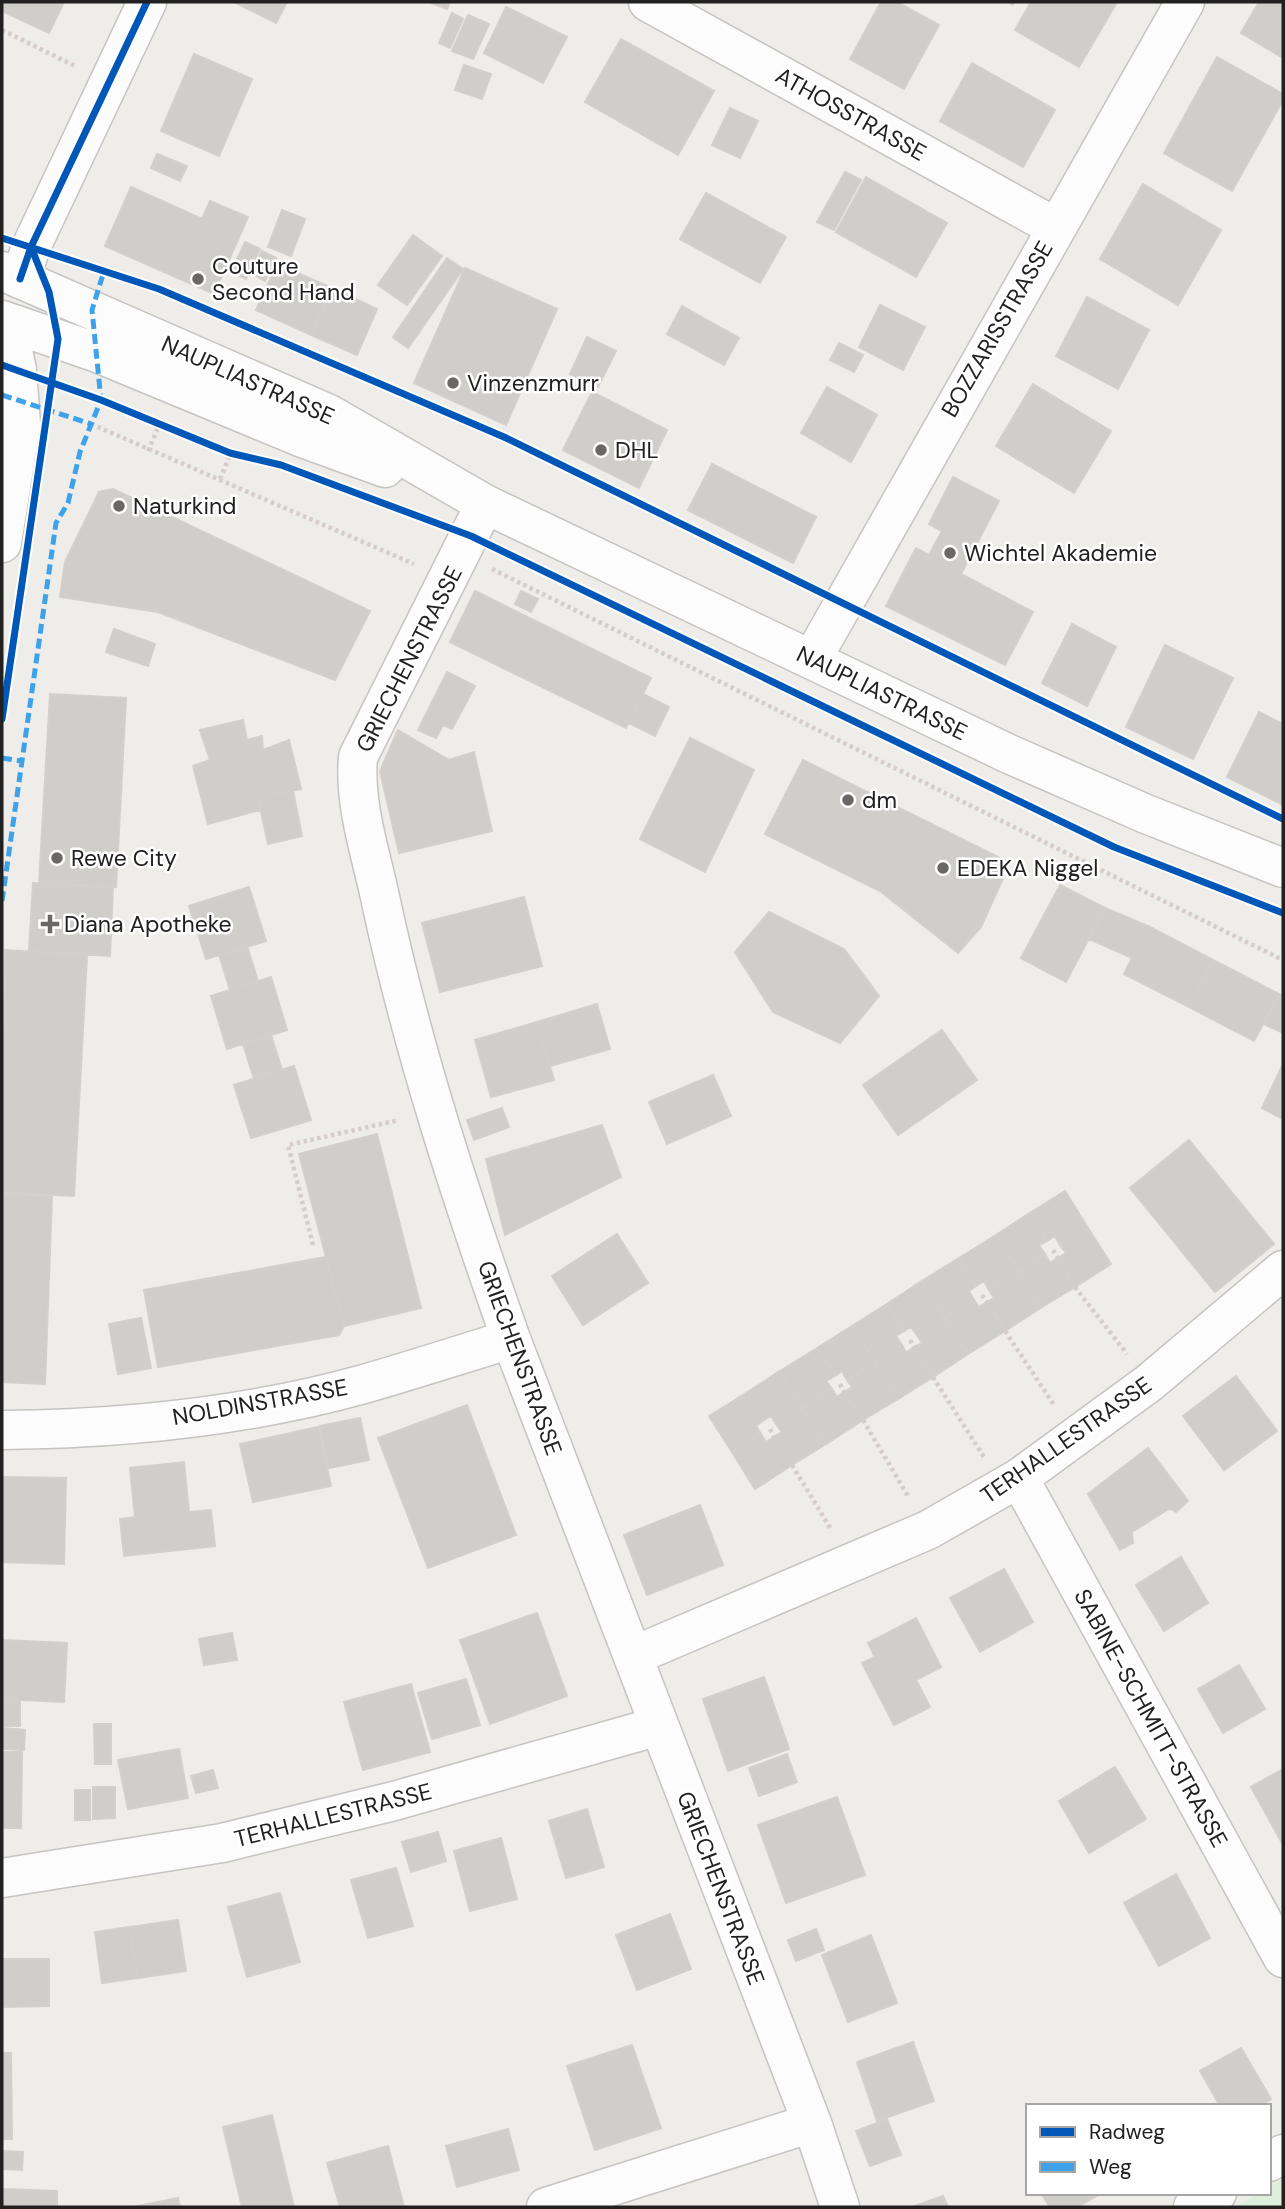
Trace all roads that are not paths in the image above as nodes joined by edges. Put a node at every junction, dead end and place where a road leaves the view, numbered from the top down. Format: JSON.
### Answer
{"nodes":[{"id":1,"x":147,"y":2,"type":"edge"},
{"id":2,"x":648,"y":2,"type":"edge"},
{"id":3,"x":1185,"y":2,"type":"edge"},
{"id":4,"x":1055,"y":227,"type":"junction"},
{"id":5,"x":11,"y":275,"type":"edge"},
{"id":6,"x":3,"y":327,"type":"edge"},
{"id":7,"x":485,"y":504,"type":"junction"},
{"id":8,"x":2,"y":543,"type":"edge"},
{"id":9,"x":813,"y":659,"type":"junction"},
{"id":10,"x":1283,"y":868,"type":"edge"},
{"id":11,"x":1283,"y":1270,"type":"edge"},
{"id":12,"x":511,"y":1339,"type":"junction"},
{"id":13,"x":2,"y":1430,"type":"edge"},
{"id":14,"x":1011,"y":1482,"type":"junction"},
{"id":15,"x":633,"y":1656,"type":"junction"},
{"id":16,"x":659,"y":1726,"type":"junction"},
{"id":17,"x":2,"y":1878,"type":"edge"},
{"id":18,"x":1283,"y":1958,"type":"edge"},
{"id":19,"x":812,"y":2123,"type":"junction"},
{"id":20,"x":1214,"y":2195,"type":"edge"},
{"id":21,"x":546,"y":2207,"type":"edge"},
{"id":22,"x":840,"y":2207,"type":"edge"},
{"id":23,"x":1193,"y":2207,"type":"edge"}],
"edges":[{"from":1,"to":5,"type":"street"},
{"from":2,"to":4,"type":"street","name":"ATHOSSTRASSE"},
{"from":3,"to":4,"type":"street","name":"BOZZARISSTRASSE"},
{"from":4,"to":9,"type":"street","name":"BOZZARISSTRASSE"},
{"from":5,"to":6,"type":"street"},
{"from":5,"to":7,"type":"street","name":"NAUPLIASTRASSE"},
{"from":6,"to":7,"type":"street","name":"NAUPLIASTRASSE"},
{"from":6,"to":8,"type":"street"},
{"from":7,"to":9,"type":"street","name":"NAUPLIASTRASSE"},
{"from":7,"to":12,"type":"street","name":"GRIECHENSTRASSE"},
{"from":9,"to":10,"type":"street","name":"NAUPLIASTRASSE"},
{"from":11,"to":14,"type":"street","name":"TERHALLESTRASSE"},
{"from":12,"to":13,"type":"street","name":"NOLDINSTRASSE"},
{"from":12,"to":15,"type":"street","name":"GRIECHENSTRASSE"},
{"from":14,"to":15,"type":"street","name":"TERHALLESTRASSE"},
{"from":14,"to":18,"type":"street","name":"SABINE-SCHMITT-STRASSE"},
{"from":15,"to":16,"type":"street","name":"GRIECHENSTRASSE"},
{"from":16,"to":17,"type":"street","name":"TERHALLESTRASSE"},
{"from":16,"to":19,"type":"street","name":"GRIECHENSTRASSE"},
{"from":19,"to":21,"type":"street"},
{"from":19,"to":22,"type":"street","name":"GRIECHENSTRASSE"},
{"from":20,"to":23,"type":"street"}]}
